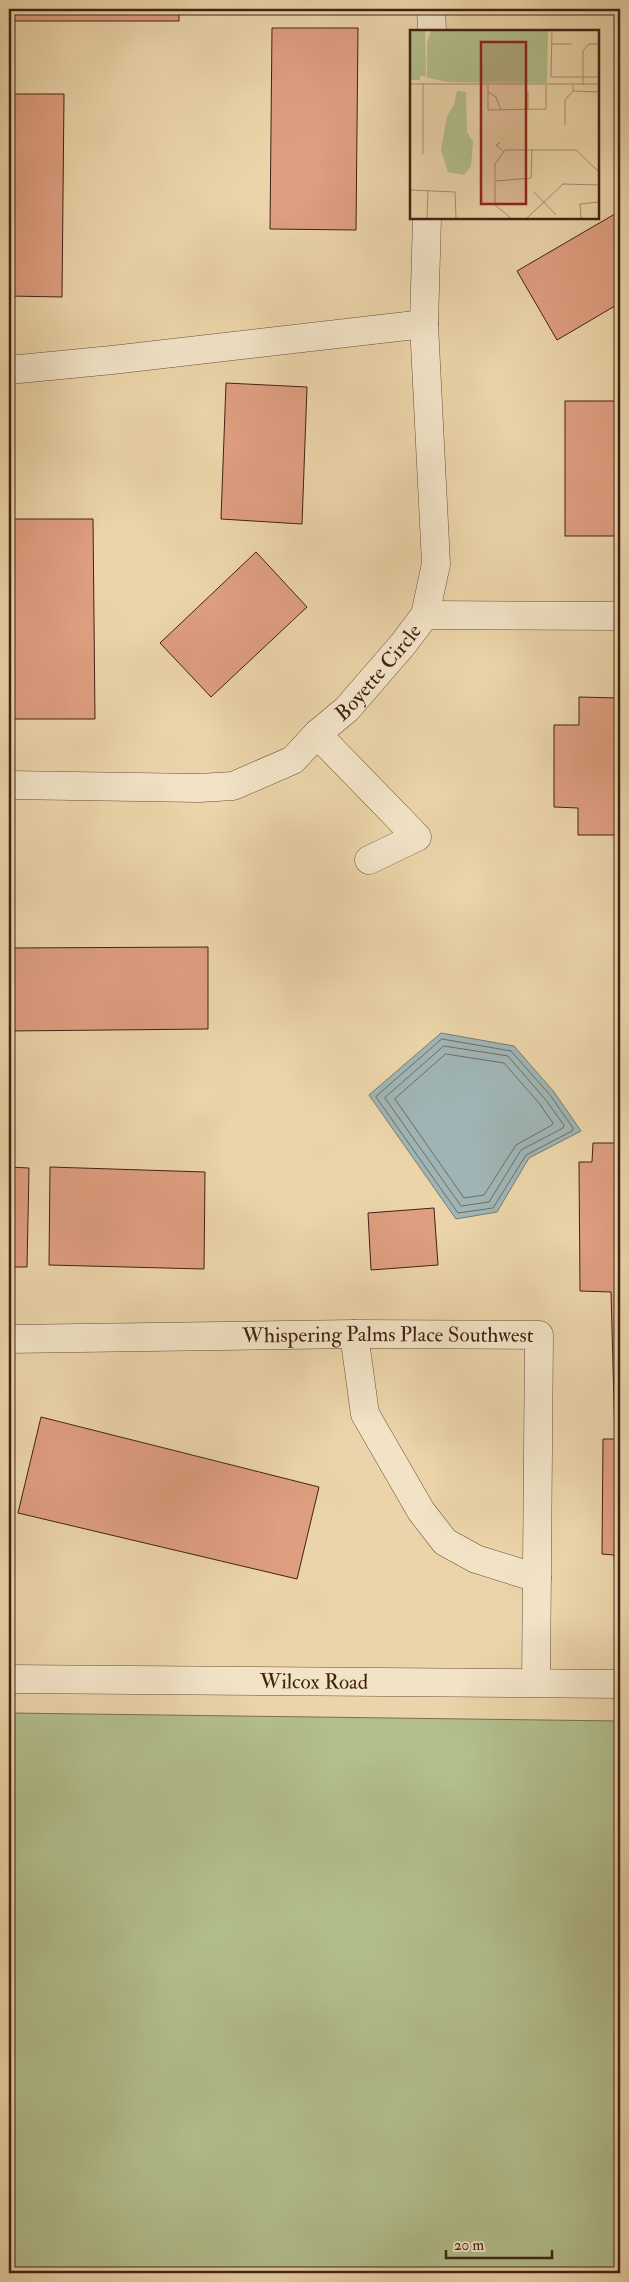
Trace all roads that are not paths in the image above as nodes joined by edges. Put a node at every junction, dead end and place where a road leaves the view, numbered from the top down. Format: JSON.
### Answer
{"nodes":[{"id":1,"x":431,"y":9,"type":"edge"},
{"id":2,"x":432,"y":30,"type":"edge"},
{"id":3,"x":427,"y":219,"type":"edge"},
{"id":4,"x":424,"y":324,"type":"junction"},
{"id":5,"x":9,"y":370,"type":"edge"},
{"id":6,"x":425,"y":614,"type":"junction"},
{"id":7,"x":620,"y":616,"type":"edge"},
{"id":8,"x":317,"y":734,"type":"junction"},
{"id":9,"x":9,"y":785,"type":"edge"},
{"id":10,"x":369,"y":860,"type":"dead end"},
{"id":11,"x":354,"y":1334,"type":"junction"},
{"id":12,"x":9,"y":1339,"type":"edge"},
{"id":13,"x":537,"y":1578,"type":"junction"},
{"id":14,"x":9,"y":1679,"type":"edge"},
{"id":15,"x":536,"y":1683,"type":"junction"},
{"id":16,"x":620,"y":1684,"type":"edge"}],
"edges":[{"from":1,"to":2,"type":"street"},
{"from":3,"to":4,"type":"street","name":"Boyette Circle"},
{"from":4,"to":5,"type":"street"},
{"from":4,"to":6,"type":"street","name":"Boyette Circle"},
{"from":6,"to":7,"type":"street"},
{"from":6,"to":8,"type":"street","name":"Boyette Circle"},
{"from":8,"to":9,"type":"street","name":"Boyette Circle"},
{"from":8,"to":10,"type":"street"},
{"from":11,"to":12,"type":"street","name":"Whispering Palms Place Southwest"},
{"from":11,"to":13,"type":"street"},
{"from":11,"to":13,"type":"street","name":"Whispering Palms Place Southwest"},
{"from":13,"to":15,"type":"street","name":"Whispering Palms Place Southwest"},
{"from":14,"to":15,"type":"street","name":"Wilcox Road"},
{"from":15,"to":16,"type":"street","name":"Wilcox Road"}]}
